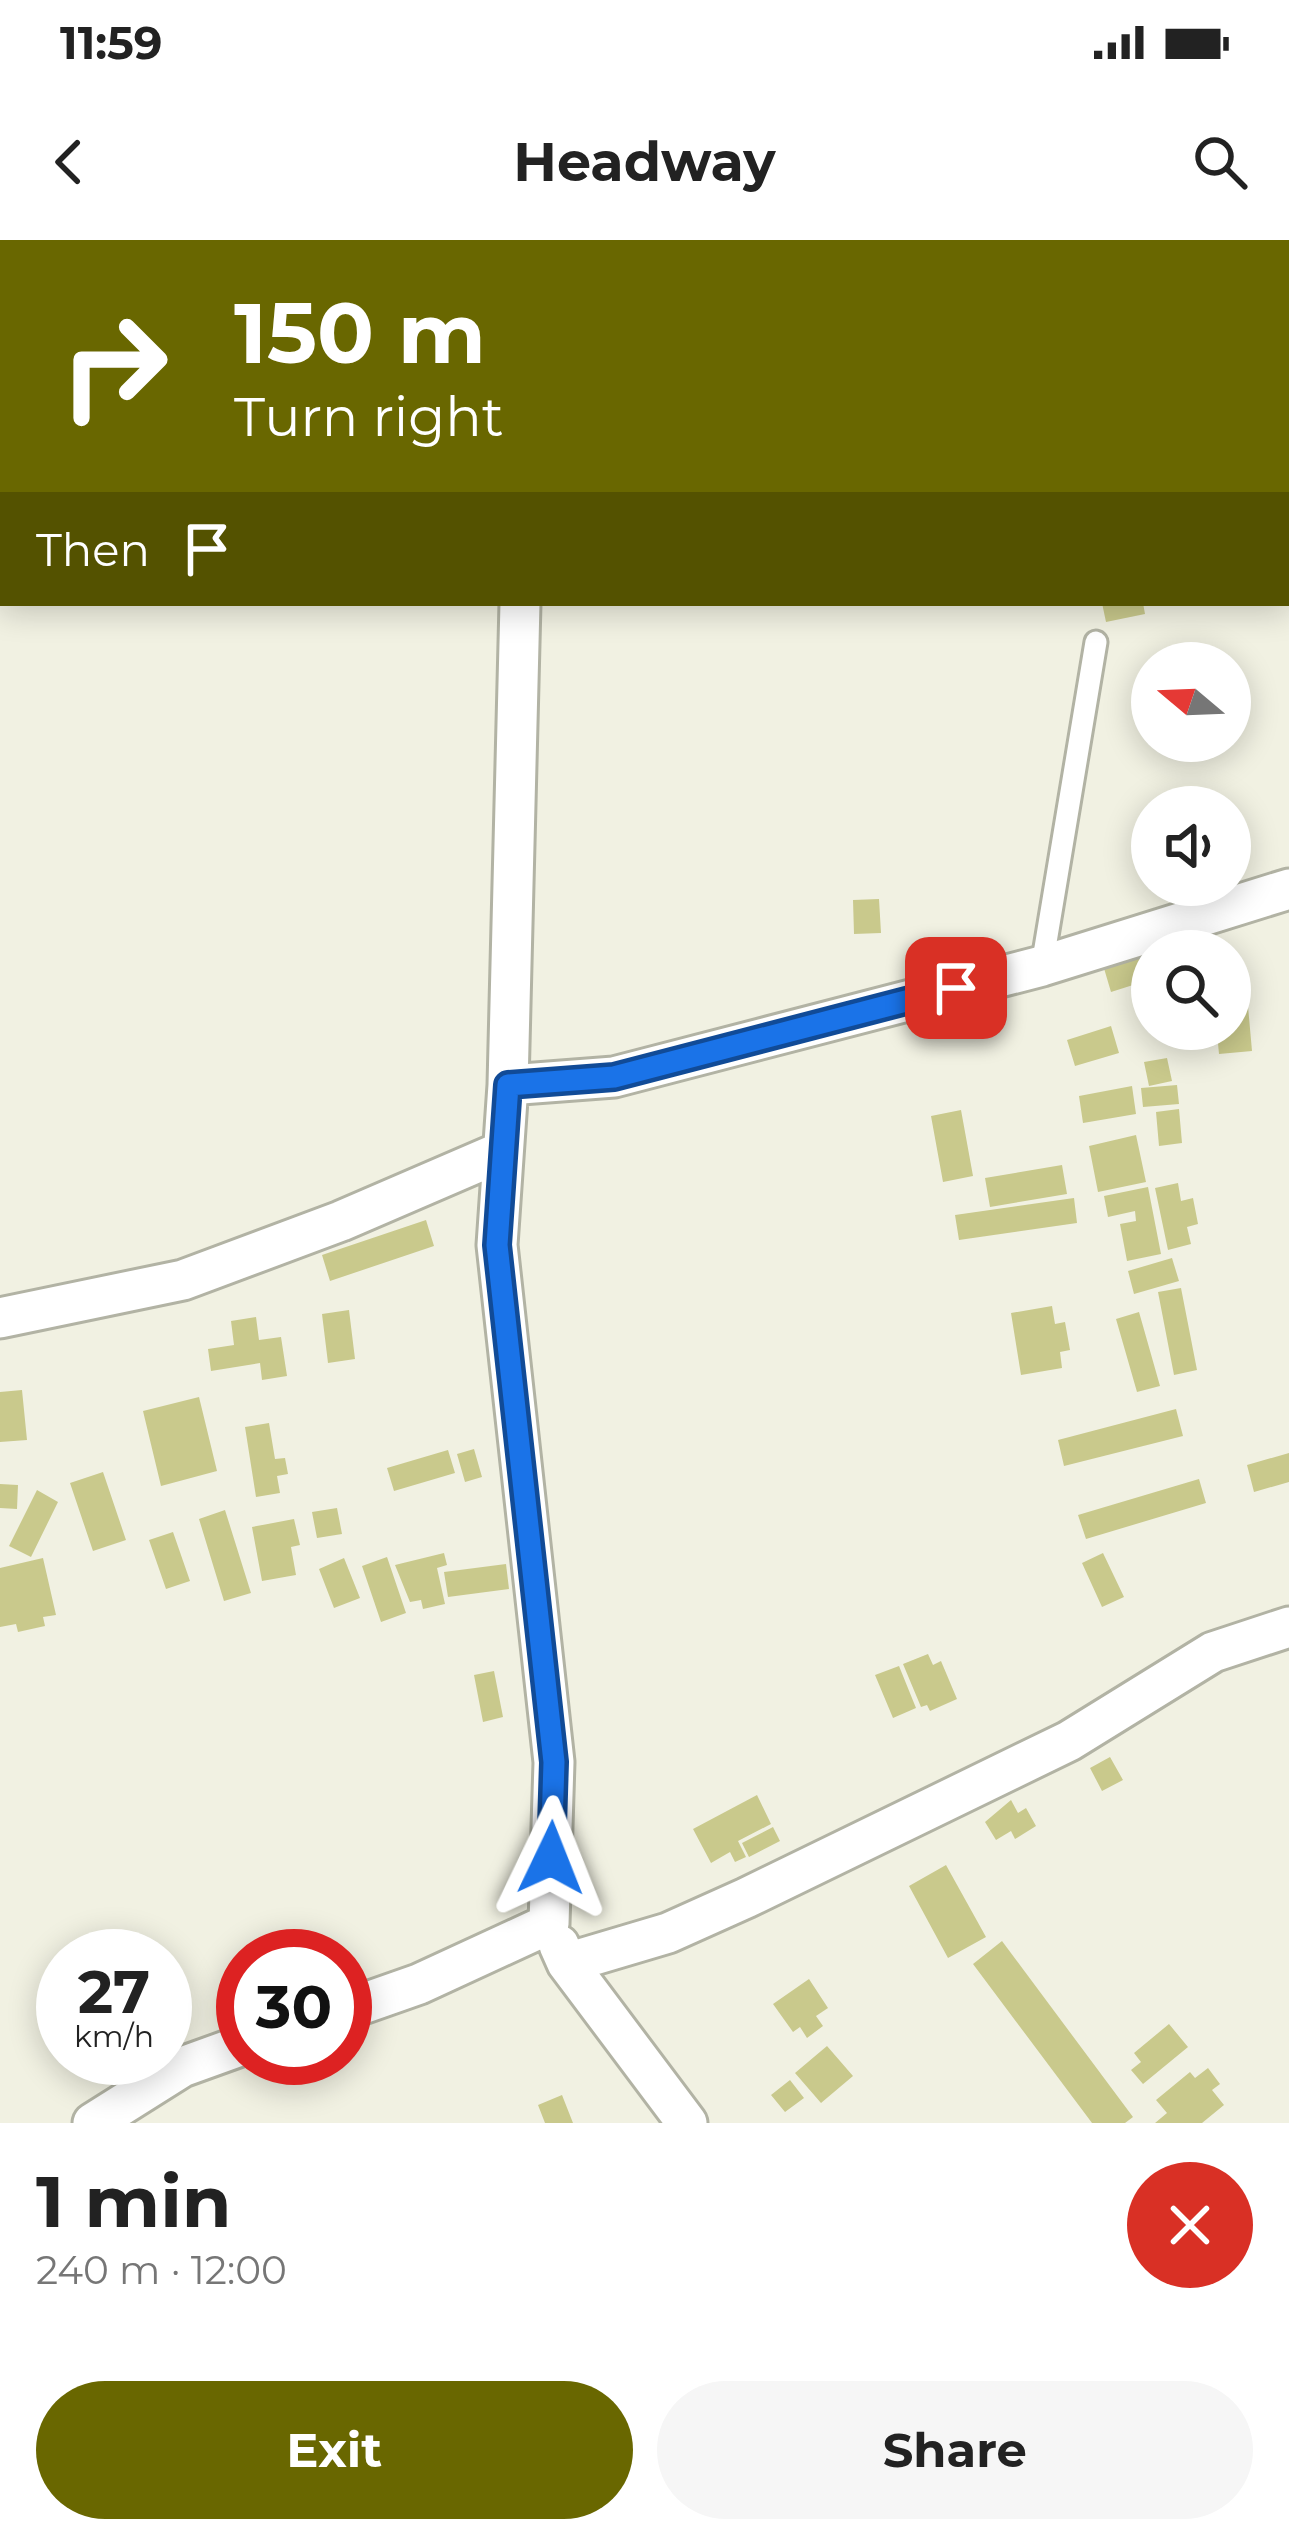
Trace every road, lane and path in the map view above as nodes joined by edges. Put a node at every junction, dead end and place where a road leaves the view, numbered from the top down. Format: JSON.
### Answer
{"nodes":[{"id":1,"x":520,"y":606,"type":"edge"},
{"id":2,"x":1096,"y":642,"type":"dead end"},
{"id":3,"x":1289,"y":890,"type":"edge"},
{"id":4,"x":1042,"y":966,"type":"junction"},
{"id":5,"x":508,"y":1085,"type":"junction"},
{"id":6,"x":501,"y":1152,"type":"junction"},
{"id":7,"x":0,"y":1318,"type":"edge"},
{"id":8,"x":1289,"y":1627,"type":"edge"},
{"id":9,"x":549,"y":1924,"type":"junction"},
{"id":10,"x":567,"y":1964,"type":"junction"},
{"id":11,"x":372,"y":2001,"type":"edge"},
{"id":12,"x":216,"y":2054,"type":"edge"},
{"id":13,"x":93,"y":2123,"type":"edge"},
{"id":14,"x":687,"y":2123,"type":"edge"}],
"edges":[{"from":1,"to":5,"type":"street"},
{"from":2,"to":4,"type":"lane"},
{"from":3,"to":4,"type":"street"},
{"from":4,"to":5,"type":"street"},
{"from":5,"to":6,"type":"street"},
{"from":6,"to":7,"type":"street"},
{"from":6,"to":9,"type":"street"},
{"from":8,"to":10,"type":"street"},
{"from":9,"to":10,"type":"street"},
{"from":9,"to":11,"type":"street"},
{"from":10,"to":14,"type":"street"},
{"from":12,"to":13,"type":"street"}]}
